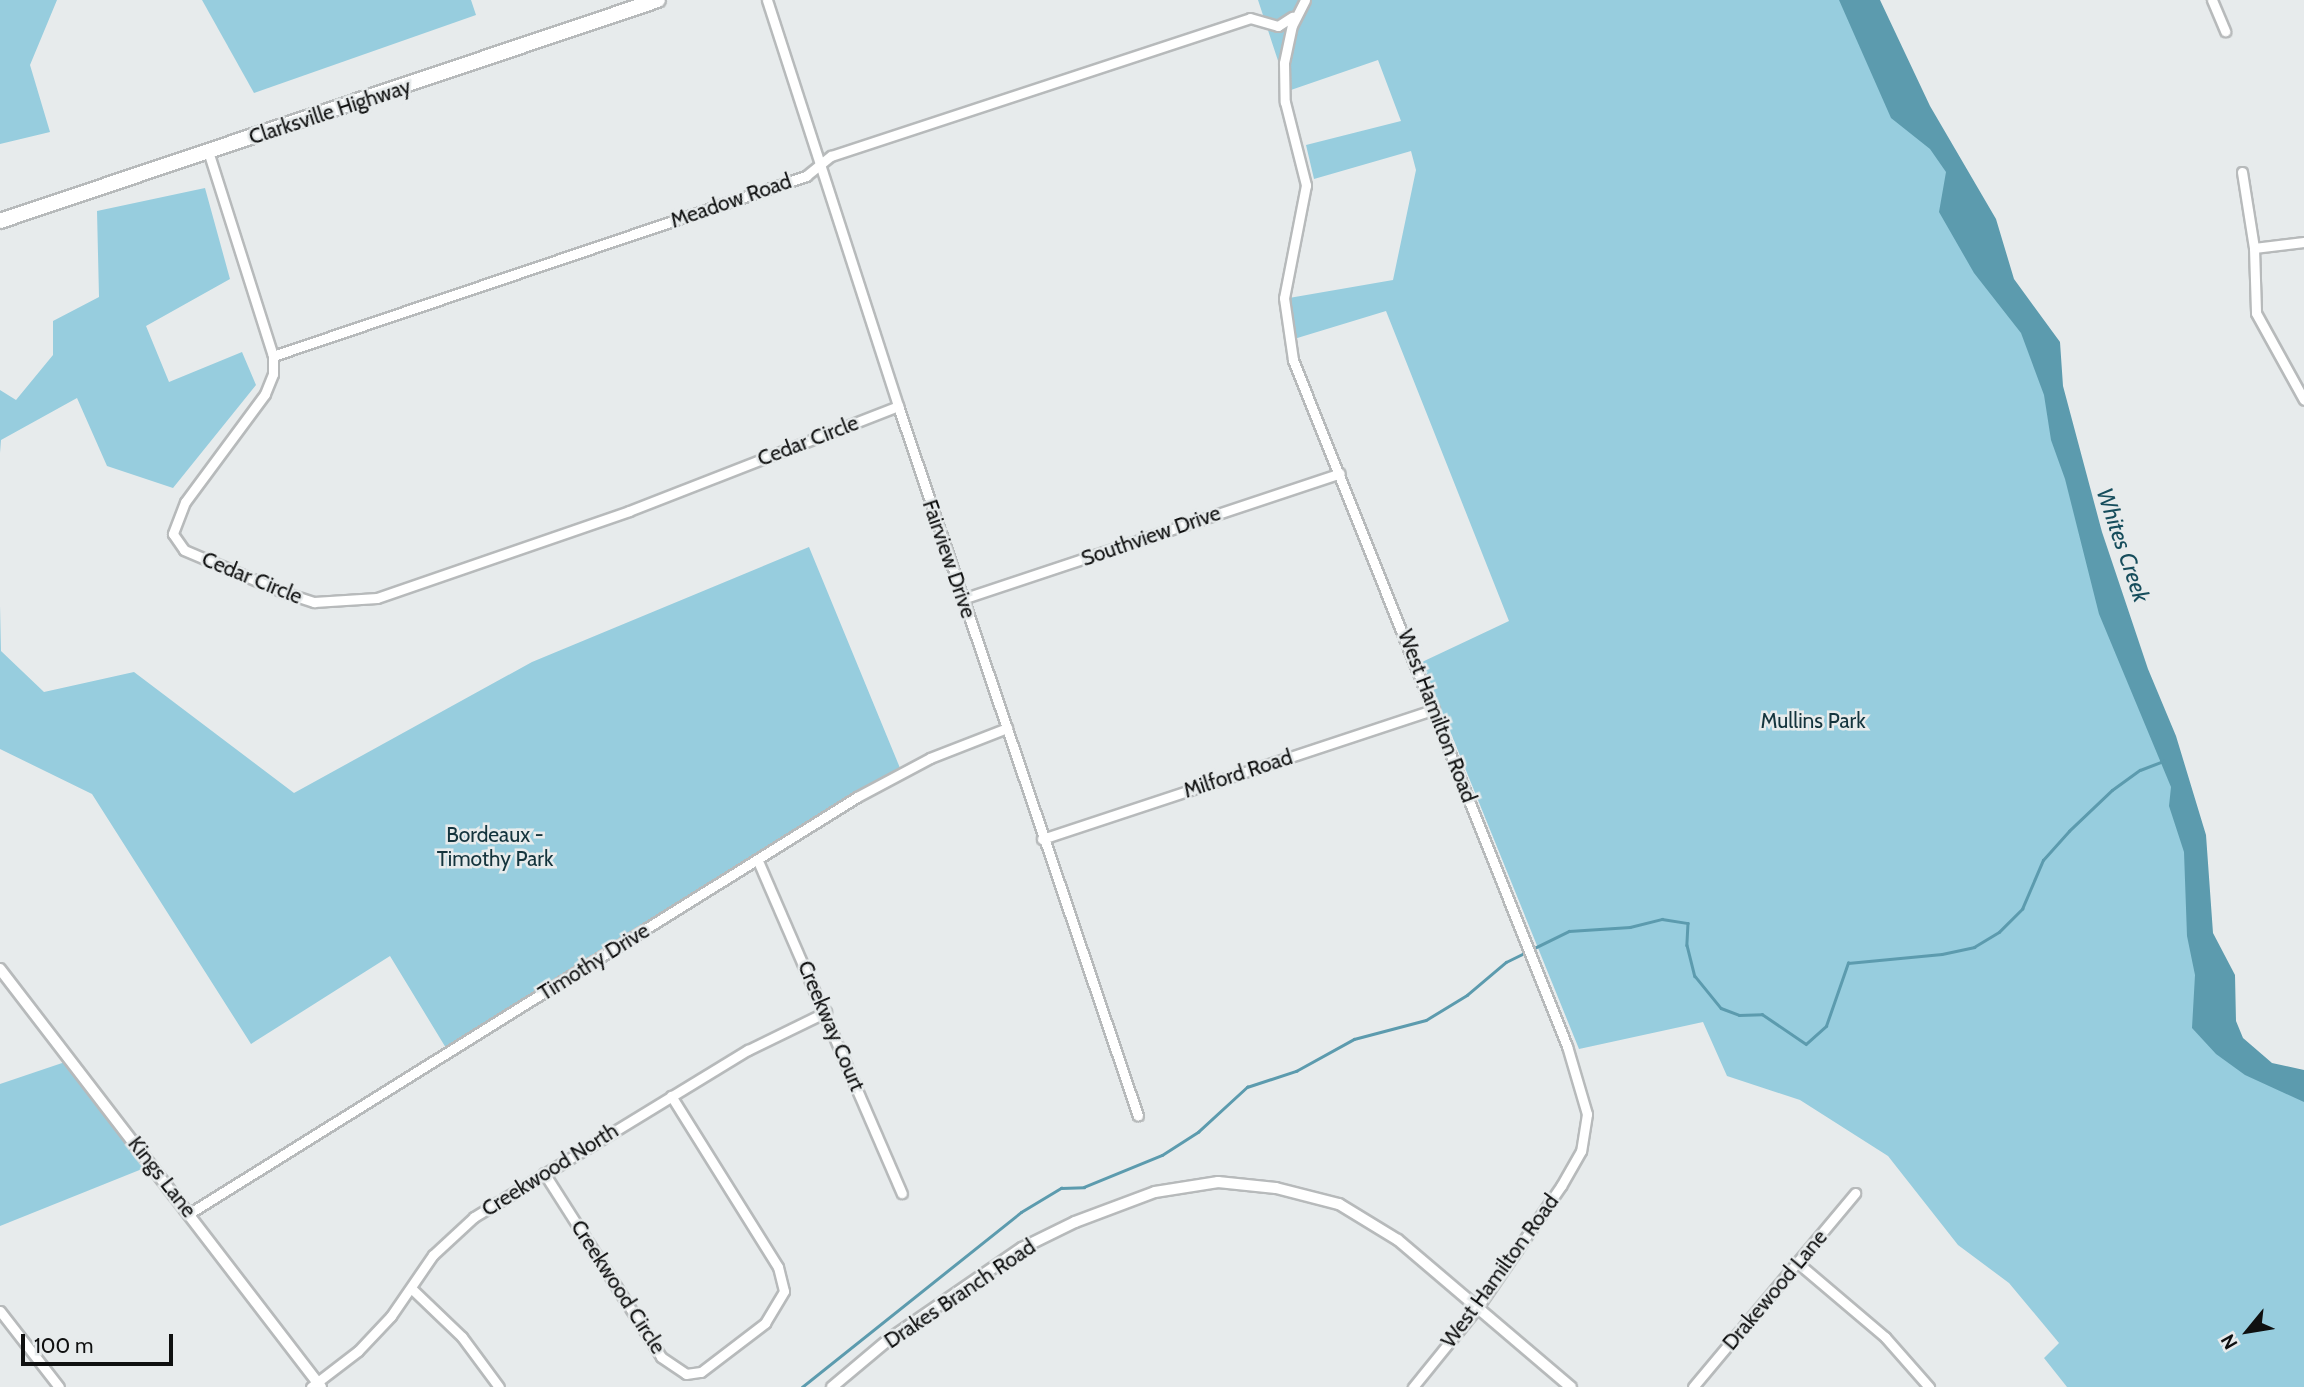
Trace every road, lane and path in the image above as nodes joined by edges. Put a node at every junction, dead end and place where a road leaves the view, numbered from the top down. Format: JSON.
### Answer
{"nodes":[{"id":1,"x":658,"y":0,"type":"edge"},
{"id":2,"x":766,"y":0,"type":"edge"},
{"id":3,"x":1305,"y":0,"type":"edge"},
{"id":4,"x":2212,"y":0,"type":"edge"},
{"id":5,"x":1298,"y":9,"type":"junction"},
{"id":6,"x":2225,"y":31,"type":"dead end"},
{"id":7,"x":208,"y":151,"type":"junction"},
{"id":8,"x":821,"y":163,"type":"junction"},
{"id":9,"x":2242,"y":172,"type":"dead end"},
{"id":10,"x":0,"y":221,"type":"edge"},
{"id":11,"x":2304,"y":242,"type":"edge"},
{"id":12,"x":2254,"y":248,"type":"junction"},
{"id":13,"x":273,"y":356,"type":"junction"},
{"id":14,"x":2304,"y":400,"type":"edge"},
{"id":15,"x":898,"y":406,"type":"junction"},
{"id":16,"x":1340,"y":473,"type":"junction"},
{"id":17,"x":962,"y":599,"type":"junction"},
{"id":18,"x":1434,"y":709,"type":"junction"},
{"id":19,"x":1007,"y":728,"type":"junction"},
{"id":20,"x":1042,"y":839,"type":"junction"},
{"id":21,"x":758,"y":861,"type":"junction"},
{"id":22,"x":0,"y":969,"type":"edge"},
{"id":23,"x":826,"y":1012,"type":"junction"},
{"id":24,"x":671,"y":1096,"type":"junction"},
{"id":25,"x":1138,"y":1116,"type":"dead end"},
{"id":26,"x":544,"y":1172,"type":"junction"},
{"id":27,"x":902,"y":1193,"type":"dead end"},
{"id":28,"x":1855,"y":1193,"type":"dead end"},
{"id":29,"x":190,"y":1213,"type":"junction"},
{"id":30,"x":1799,"y":1264,"type":"junction"},
{"id":31,"x":412,"y":1289,"type":"junction"},
{"id":32,"x":1478,"y":1308,"type":"junction"},
{"id":33,"x":0,"y":1311,"type":"edge"},
{"id":34,"x":316,"y":1385,"type":"edge"},
{"id":35,"x":59,"y":1387,"type":"edge"},
{"id":36,"x":499,"y":1387,"type":"edge"},
{"id":37,"x":832,"y":1387,"type":"edge"},
{"id":38,"x":1413,"y":1387,"type":"edge"},
{"id":39,"x":1571,"y":1387,"type":"edge"},
{"id":40,"x":1693,"y":1387,"type":"edge"},
{"id":41,"x":1929,"y":1387,"type":"edge"}],
"edges":[{"from":1,"to":7,"type":"main road","name":"Clarksville Highway"},
{"from":2,"to":8,"type":"street","name":"Fairview Drive"},
{"from":3,"to":5,"type":"street","name":"West Hamilton Road"},
{"from":4,"to":6,"type":"street"},
{"from":5,"to":8,"type":"street","name":"Meadow Road"},
{"from":5,"to":16,"type":"street","name":"West Hamilton Road"},
{"from":7,"to":10,"type":"main road","name":"Clarksville Highway"},
{"from":7,"to":13,"type":"street","name":"Cedar Circle"},
{"from":8,"to":13,"type":"street","name":"Meadow Road"},
{"from":8,"to":15,"type":"street","name":"Fairview Drive"},
{"from":9,"to":12,"type":"street"},
{"from":11,"to":12,"type":"street"},
{"from":12,"to":14,"type":"street"},
{"from":13,"to":15,"type":"street","name":"Cedar Circle"},
{"from":15,"to":17,"type":"street","name":"Fairview Drive"},
{"from":16,"to":17,"type":"street","name":"Southview Drive"},
{"from":16,"to":18,"type":"street","name":"West Hamilton Road"},
{"from":17,"to":19,"type":"street","name":"Fairview Drive"},
{"from":18,"to":20,"type":"street","name":"Milford Road"},
{"from":18,"to":32,"type":"street","name":"West Hamilton Road"},
{"from":19,"to":20,"type":"street","name":"Fairview Drive"},
{"from":19,"to":21,"type":"street","name":"Timothy Drive"},
{"from":20,"to":25,"type":"street","name":"Fairview Drive"},
{"from":21,"to":23,"type":"street","name":"Creekway Court"},
{"from":21,"to":29,"type":"street","name":"Timothy Drive"},
{"from":22,"to":29,"type":"street","name":"Kings Lane"},
{"from":23,"to":24,"type":"street","name":"Creekwood North"},
{"from":23,"to":27,"type":"street","name":"Creekway Court"},
{"from":24,"to":26,"type":"street","name":"Creekwood North"},
{"from":24,"to":26,"type":"street","name":"Creekwood Circle"},
{"from":26,"to":31,"type":"street","name":"Creekwood North"},
{"from":28,"to":30,"type":"street","name":"Drakewood Lane"},
{"from":29,"to":34,"type":"street","name":"Kings Lane"},
{"from":30,"to":40,"type":"street","name":"Drakewood Lane"},
{"from":30,"to":41,"type":"street"},
{"from":31,"to":34,"type":"street","name":"Creekwood North"},
{"from":31,"to":36,"type":"street"},
{"from":32,"to":37,"type":"street","name":"Drakes Branch Road"},
{"from":32,"to":38,"type":"street","name":"West Hamilton Road"},
{"from":32,"to":39,"type":"street","name":"Drakes Branch Road"},
{"from":33,"to":35,"type":"street"}]}
